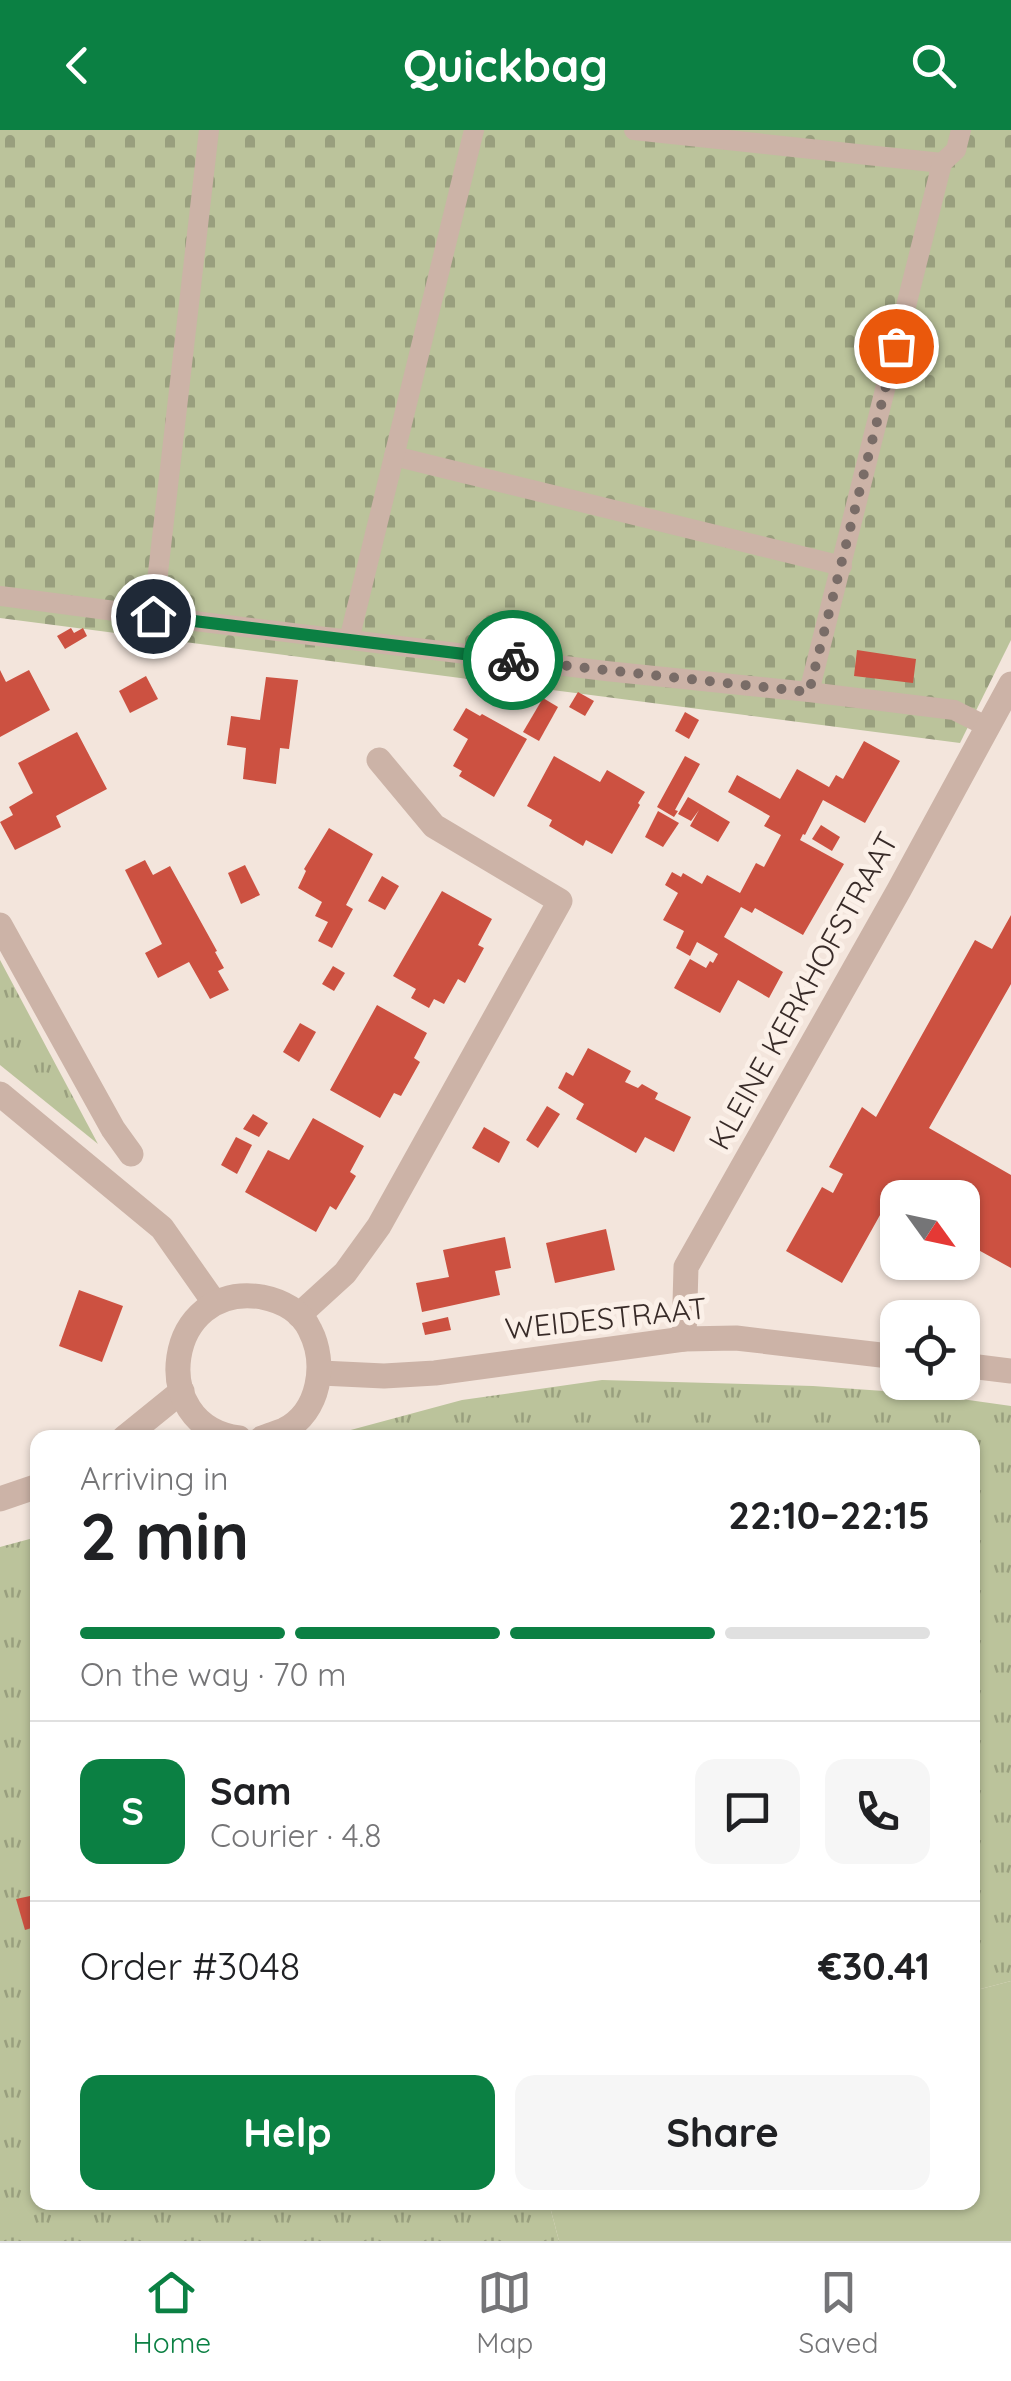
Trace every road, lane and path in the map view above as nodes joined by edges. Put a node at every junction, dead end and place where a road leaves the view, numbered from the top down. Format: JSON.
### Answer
{"nodes":[{"id":1,"x":209,"y":130,"type":"edge"},
{"id":2,"x":474,"y":130,"type":"edge"},
{"id":3,"x":634,"y":130,"type":"edge"},
{"id":4,"x":961,"y":130,"type":"edge"},
{"id":5,"x":942,"y":164,"type":"junction"},
{"id":6,"x":394,"y":456,"type":"junction"},
{"id":7,"x":842,"y":566,"type":"junction"},
{"id":8,"x":0,"y":596,"type":"edge"},
{"id":9,"x":153,"y":616,"type":"junction"},
{"id":10,"x":349,"y":640,"type":"junction"},
{"id":11,"x":1011,"y":684,"type":"edge"},
{"id":12,"x":809,"y":692,"type":"junction"},
{"id":13,"x":988,"y":727,"type":"junction"},
{"id":14,"x":378,"y":760,"type":"dead end"},
{"id":15,"x":0,"y":925,"type":"edge"},
{"id":16,"x":0,"y":1094,"type":"edge"},
{"id":17,"x":131,"y":1154,"type":"dead end"},
{"id":18,"x":214,"y":1302,"type":"junction"},
{"id":19,"x":299,"y":1314,"type":"junction"},
{"id":20,"x":684,"y":1338,"type":"junction"},
{"id":21,"x":880,"y":1355,"type":"edge"},
{"id":22,"x":980,"y":1367,"type":"edge"},
{"id":23,"x":1011,"y":1371,"type":"edge"},
{"id":24,"x":321,"y":1373,"type":"junction"},
{"id":25,"x":182,"y":1391,"type":"junction"},
{"id":26,"x":134,"y":1430,"type":"edge"},
{"id":27,"x":215,"y":1430,"type":"edge"},
{"id":28,"x":283,"y":1430,"type":"edge"},
{"id":29,"x":30,"y":1489,"type":"edge"},
{"id":30,"x":0,"y":1499,"type":"edge"}],
"edges":[{"from":1,"to":9,"type":"lane"},
{"from":2,"to":6,"type":"lane"},
{"from":3,"to":5,"type":"lane"},
{"from":4,"to":5,"type":"lane"},
{"from":5,"to":7,"type":"lane"},
{"from":6,"to":7,"type":"lane"},
{"from":6,"to":10,"type":"lane"},
{"from":7,"to":12,"type":"lane"},
{"from":8,"to":9,"type":"lane"},
{"from":9,"to":10,"type":"lane"},
{"from":10,"to":12,"type":"lane"},
{"from":11,"to":13,"type":"street","name":"KLEINE KERKHOFSTRAAT"},
{"from":12,"to":13,"type":"lane"},
{"from":13,"to":20,"type":"street","name":"KLEINE KERKHOFSTRAAT"},
{"from":14,"to":19,"type":"street"},
{"from":15,"to":17,"type":"street"},
{"from":16,"to":18,"type":"street"},
{"from":18,"to":19,"type":"street"},
{"from":18,"to":25,"type":"street"},
{"from":19,"to":24,"type":"street"},
{"from":20,"to":21,"type":"street","name":"WEIDESTRAAT"},
{"from":20,"to":24,"type":"street","name":"WEIDESTRAAT"},
{"from":22,"to":23,"type":"street"},
{"from":24,"to":28,"type":"street"},
{"from":25,"to":26,"type":"street"},
{"from":25,"to":27,"type":"street"},
{"from":29,"to":30,"type":"street"}]}
